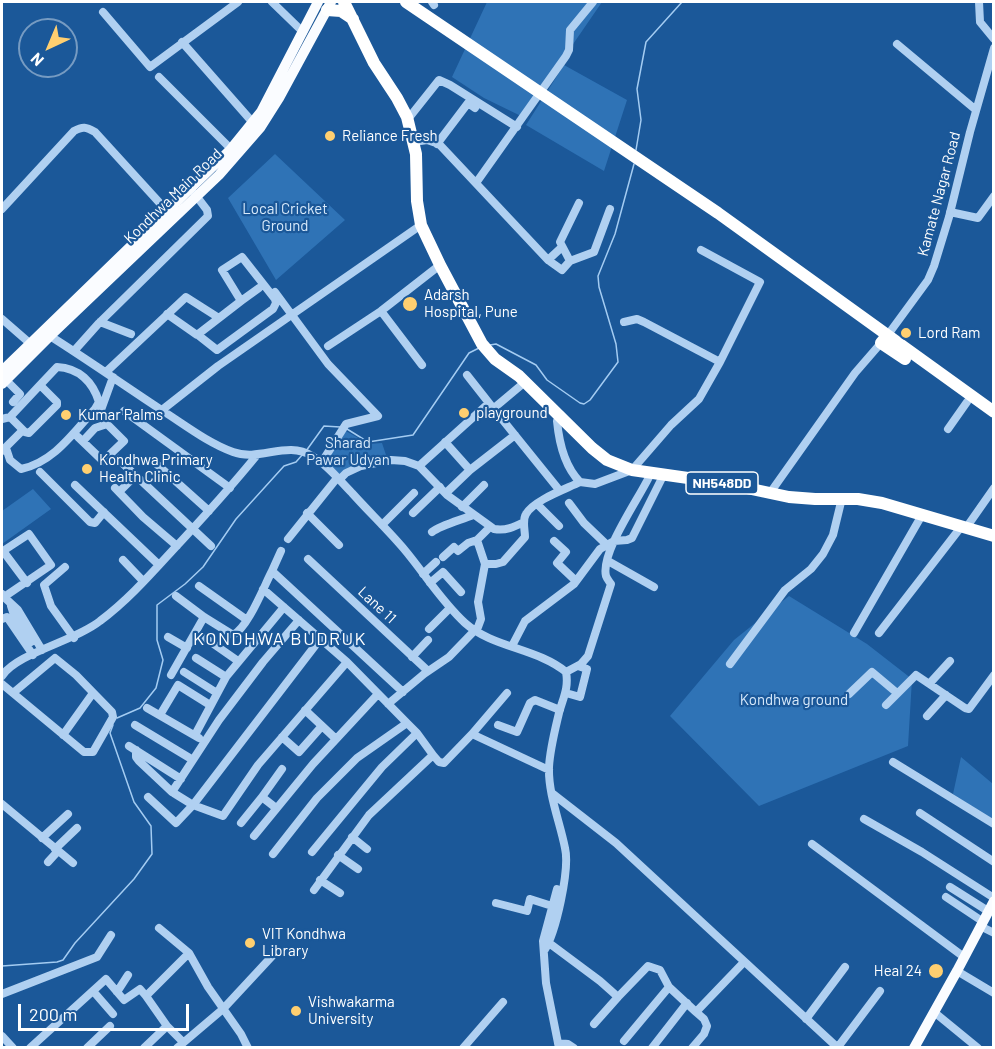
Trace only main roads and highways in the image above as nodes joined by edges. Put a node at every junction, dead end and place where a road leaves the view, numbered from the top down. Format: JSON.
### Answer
{"nodes":[{"id":1,"x":344,"y":2,"type":"edge"},
{"id":2,"x":406,"y":2,"type":"edge"},
{"id":3,"x":326,"y":4,"type":"edge"},
{"id":4,"x":354,"y":20,"type":"junction"},
{"id":5,"x":257,"y":126,"type":"junction"},
{"id":6,"x":193,"y":192,"type":"junction"},
{"id":7,"x":884,"y":339,"type":"junction"},
{"id":8,"x":33,"y":346,"type":"junction"},
{"id":9,"x":3,"y":378,"type":"edge"},
{"id":10,"x":993,"y":412,"type":"edge"},
{"id":11,"x":993,"y":421,"type":"edge"},
{"id":12,"x":993,"y":536,"type":"edge"},
{"id":13,"x":992,"y":903,"type":"edge"},
{"id":14,"x":914,"y":1047,"type":"edge"}],
"edges":[{"from":1,"to":4,"type":"highway","number":"NH548DD"},
{"from":2,"to":7,"type":"highway"},
{"from":3,"to":4,"type":"highway"},
{"from":3,"to":5,"type":"main road","name":"Kondhwa Main Road"},
{"from":3,"to":5,"type":"main road","name":"Kondhwa Main Road"},
{"from":4,"to":12,"type":"highway","number":"NH548DD"},
{"from":5,"to":6,"type":"main road","name":"Kondhwa Main Road"},
{"from":5,"to":6,"type":"main road","name":"Kondhwa Main Road"},
{"from":6,"to":8,"type":"main road","name":"Kondhwa Main Road"},
{"from":6,"to":8,"type":"main road","name":"Kondhwa Main Road"},
{"from":7,"to":10,"type":"highway"},
{"from":7,"to":11,"type":"highway"},
{"from":8,"to":9,"type":"main road","name":"Kondhwa Main Road"},
{"from":13,"to":14,"type":"main road"}]}
